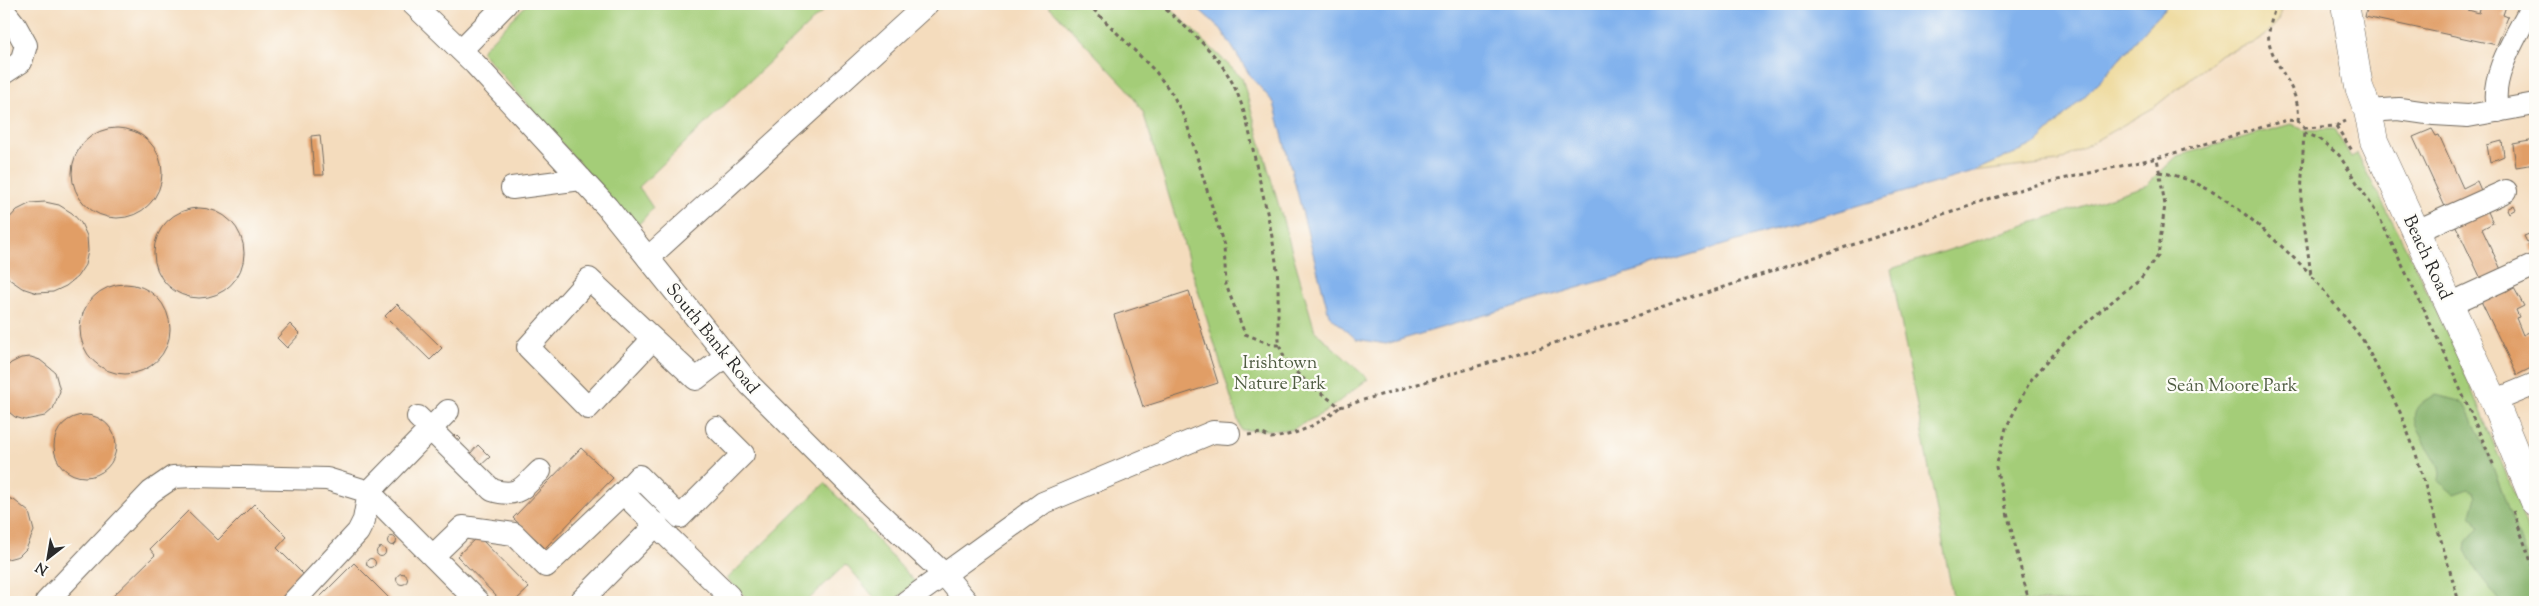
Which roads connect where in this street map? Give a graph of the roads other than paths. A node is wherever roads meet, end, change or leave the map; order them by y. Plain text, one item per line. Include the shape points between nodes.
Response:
1 (413, 4) edge
2 (506, 4) edge
3 (927, 4) edge
4 (2345, 4) edge
5 (2533, 4) edge
6 (4, 11) edge
7 (467, 55) junction
8 (4, 73) edge
9 (2535, 104) edge
10 (2498, 111) junction
11 (2357, 116) junction
12 (581, 179) junction
13 (512, 188) dead end
14 (2506, 191) dead end
15 (2417, 231) junction
16 (648, 258) junction
17 (2535, 265) edge
18 (2450, 304) junction
19 (653, 339) junction
20 (726, 356) junction
21 (2535, 384) edge
22 (2494, 401) junction
23 (448, 411) dead end
24 (424, 423) junction
25 (716, 428) dead end
26 (1229, 433) road end
27 (540, 471) dead end
28 (369, 492) junction
29 (623, 493) junction
30 (2524, 506) edge
31 (657, 524) junction
32 (433, 556) junction
33 (944, 574) junction
34 (46, 602) edge
35 (294, 602) edge
36 (478, 602) edge
37 (580, 602) edge
38 (732, 602) edge
39 (906, 602) edge
40 (967, 602) edge

1 - 7 street, South Bank Road
2 - 7 street
3 - 16 street
4 - 11 main road, Beach Road via 2360,87
5 - 10 street via 2506,56 2494,99
6 - 8 street via 26,45 21,62
7 - 12 street, South Bank Road
9 - 10 street
10 - 11 street via 2468,116 2399,109
11 - 15 main road, Beach Road via 2374,141
12 - 13 street
12 - 16 street, South Bank Road
14 - 15 street
15 - 18 main road, Beach Road
16 - 20 street, South Bank Road
17 - 18 street
18 - 22 main road, Beach Road
19 - 19 street via 589,279 528,347 588,408
19 - 20 street via 696,379
20 - 33 street, South Bank Road via 750,385 867,502
21 - 22 street
22 - 30 main road, Beach Road
23 - 24 street
24 - 27 street via 492,490 503,494 520,490
24 - 28 street
25 - 29 street via 743,454 680,517 639,476
26 - 33 street via 1213,432 1043,503
28 - 32 street
28 - 34 street via 326,478 173,478 151,492
28 - 35 street via 364,520 358,532
29 - 31 street
29 - 32 street via 546,566 514,534 462,527
31 - 37 street
31 - 38 street
32 - 36 street
33 - 39 street
33 - 40 street, South Bank Road

